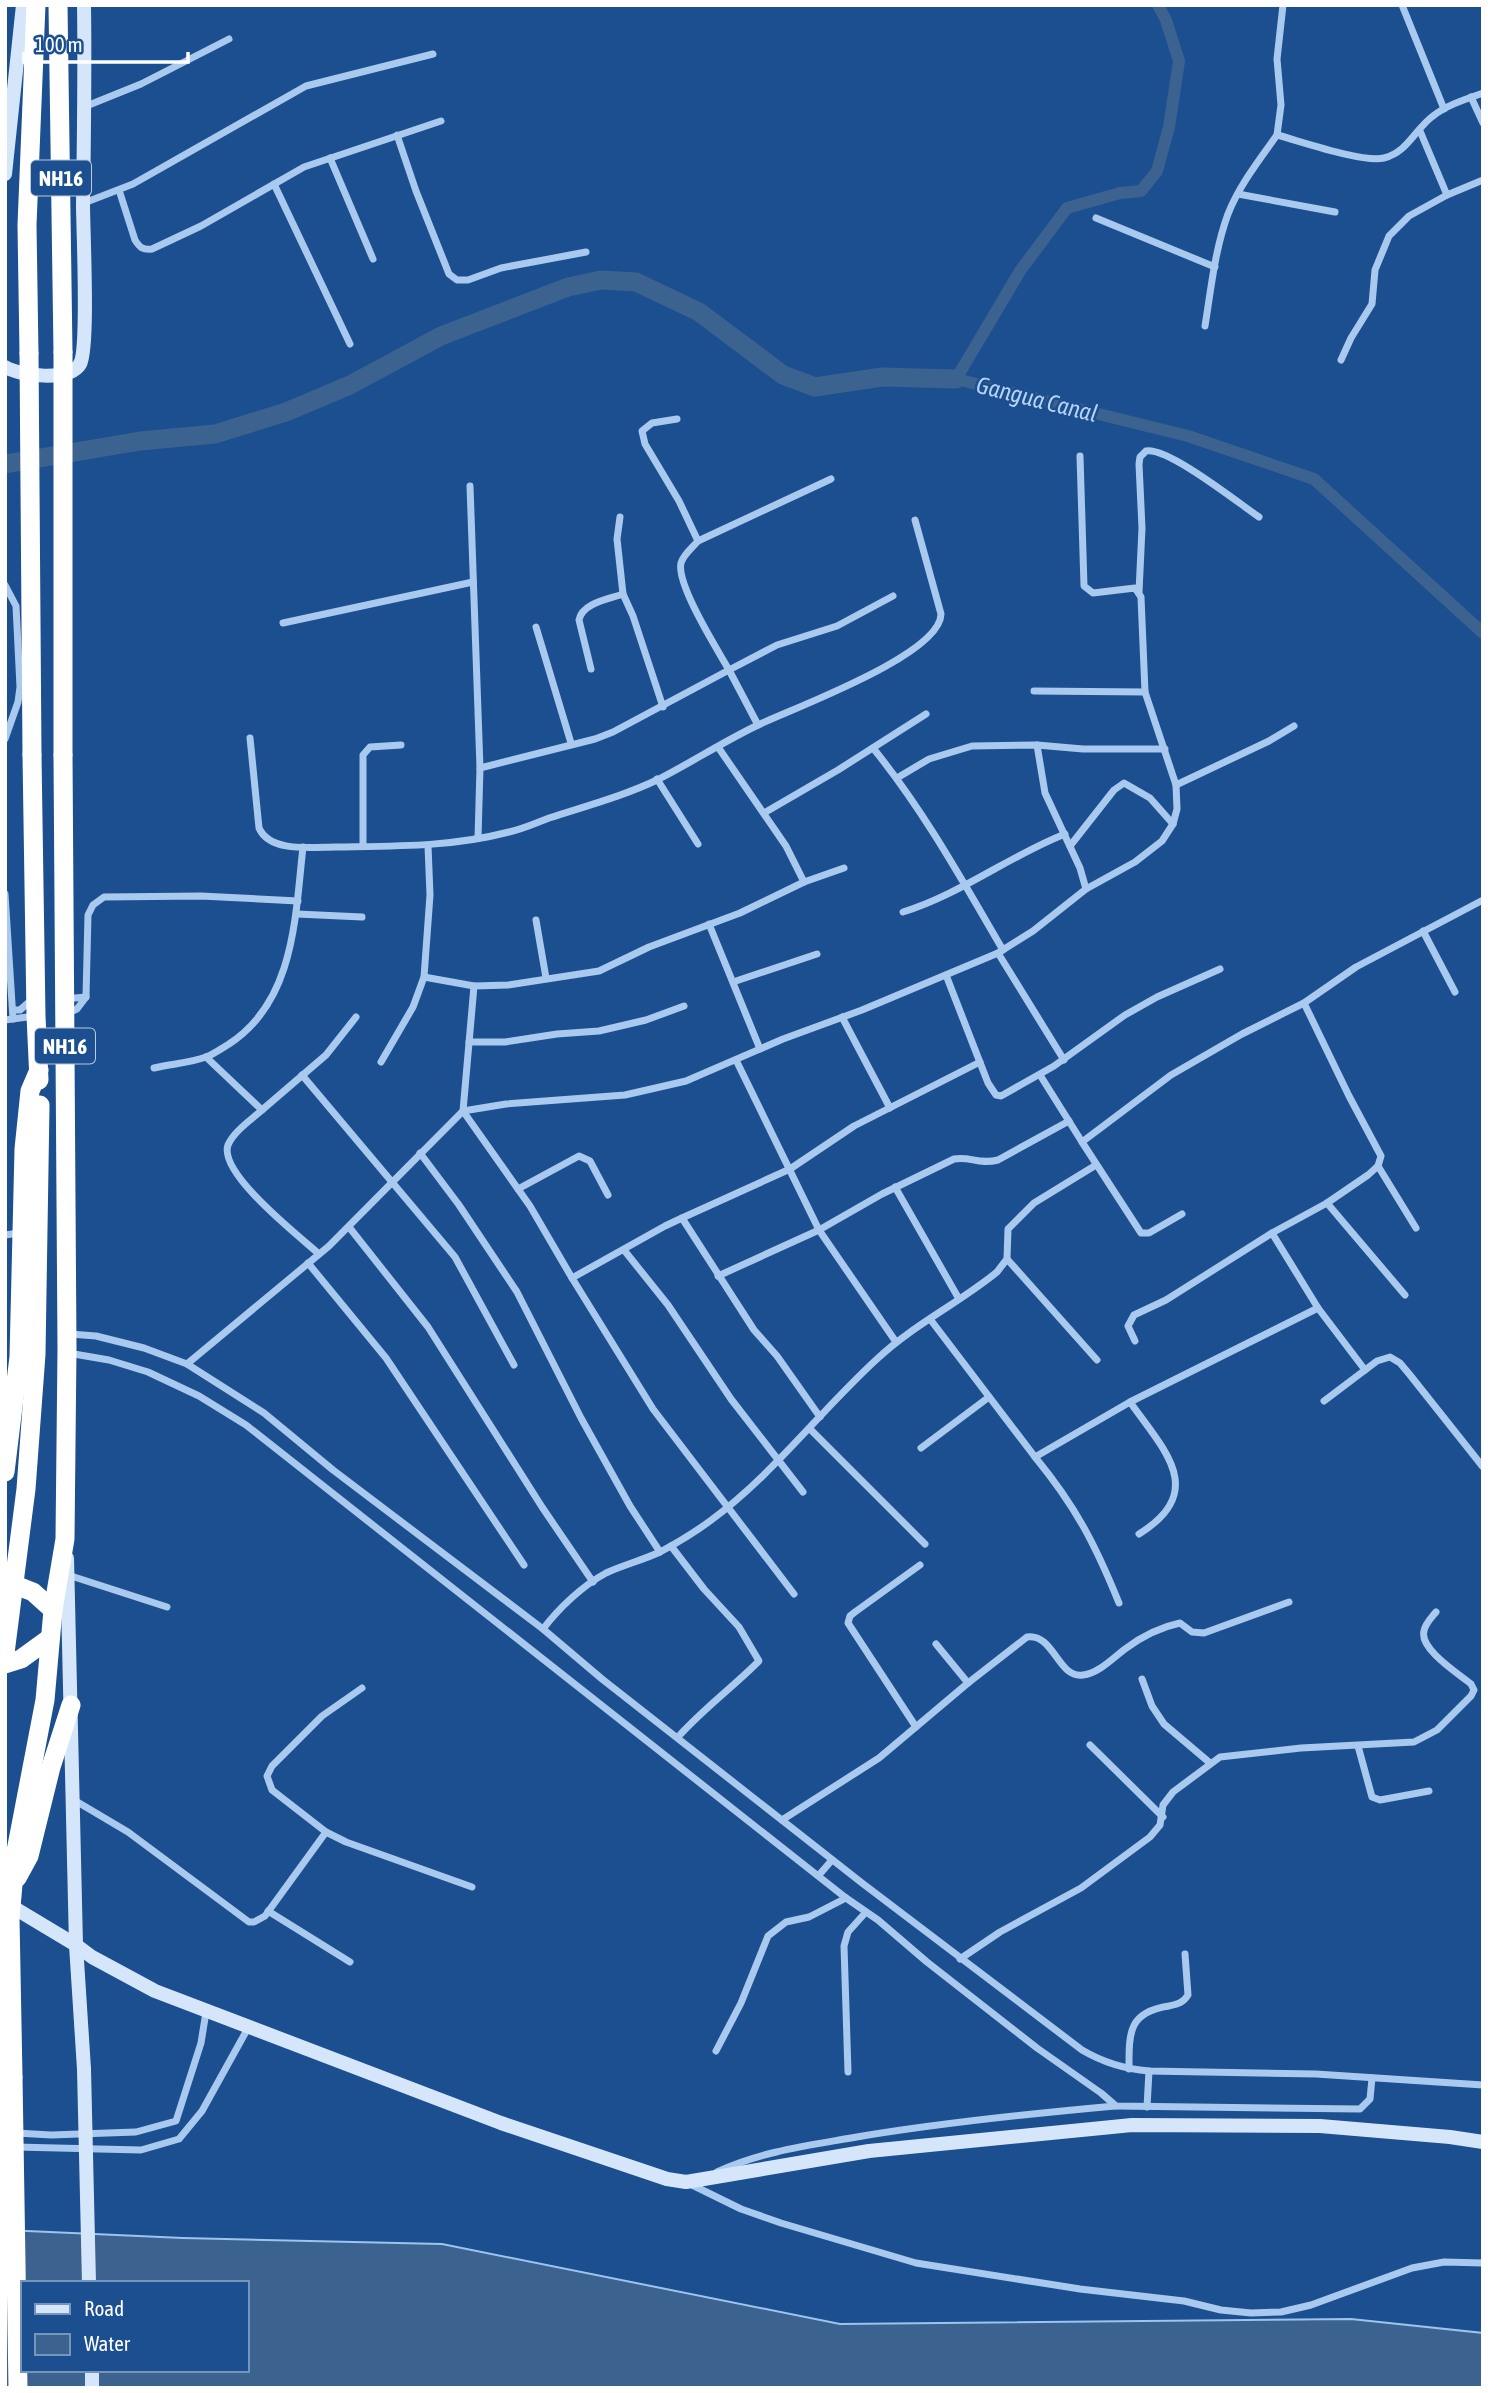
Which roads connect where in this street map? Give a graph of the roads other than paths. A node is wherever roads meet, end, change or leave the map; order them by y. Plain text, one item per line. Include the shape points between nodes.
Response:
1 (23, 5) edge
2 (36, 5) edge
3 (58, 5) edge
4 (84, 5) edge
5 (1283, 5) edge
6 (1402, 5) edge
7 (229, 39) dead end
8 (433, 54) dead end
9 (1483, 93) edge
10 (1471, 97) junction
11 (84, 107) junction
12 (1444, 109) junction
13 (441, 121) dead end
14 (1483, 123) edge
15 (1420, 131) junction
16 (397, 135) junction
17 (1276, 135) junction
18 (330, 158) junction
19 (5, 174) edge
20 (1483, 180) edge
21 (274, 184) junction
22 (119, 190) junction
23 (1238, 194) junction
24 (1447, 195) junction
25 (83, 203) junction
26 (1335, 212) dead end
27 (1096, 218) dead end
28 (586, 253) dead end
29 (373, 259) dead end
30 (1215, 267) junction
31 (1205, 326) dead end
32 (350, 344) dead end
33 (1340, 360) dead end
34 (5, 367) edge
35 (677, 419) dead end
36 (1080, 456) dead end
37 (831, 479) dead end
38 (470, 486) dead end
39 (620, 517) dead end
40 (1259, 517) dead end
41 (915, 520) dead end
42 (698, 541) junction
43 (473, 582) junction
44 (5, 585) edge
45 (1139, 592) junction
46 (623, 594) junction
47 (893, 596) dead end
48 (283, 623) dead end
49 (536, 628) dead end
50 (591, 669) dead end
51 (729, 670) junction
52 (1034, 691) dead end
53 (1145, 692) junction
54 (663, 707) junction
55 (926, 714) dead end
56 (758, 725) junction
57 (1294, 726) dead end
58 (250, 738) dead end
59 (5, 739) edge
60 (571, 743) junction
61 (401, 745) dead end
62 (1037, 745) junction
63 (718, 747) junction
64 (873, 748) junction
65 (1165, 749) junction
66 (480, 768) junction
67 (897, 778) junction
68 (657, 779) junction
69 (1175, 785) junction
70 (764, 813) junction
71 (1173, 824) junction
72 (1065, 834) junction
73 (478, 838) junction
74 (698, 844) dead end
75 (428, 845) junction
76 (363, 846) junction
77 (1070, 846) junction
78 (303, 847) junction
79 (844, 868) dead end
80 (804, 882) junction
81 (966, 886) junction
82 (1086, 888) junction
83 (5, 894) edge
84 (1483, 900) edge
85 (298, 901) junction
86 (903, 912) dead end
87 (297, 914) junction
88 (362, 917) dead end
89 (536, 919) dead end
90 (709, 924) junction
91 (1423, 931) junction
92 (1001, 951) junction
93 (817, 954) dead end
94 (1220, 969) dead end
95 (946, 975) junction
96 (424, 977) junction
97 (545, 978) junction
98 (733, 982) junction
99 (474, 986) junction
100 (1455, 992) dead end
101 (86, 997) junction
102 (1304, 1003) junction
103 (70, 1006) junction
104 (684, 1006) dead end
105 (13, 1010) junction
106 (32, 1010) junction
107 (356, 1017) dead end
108 (842, 1017) junction
109 (9, 1020) edge
110 (469, 1042) junction
111 (760, 1049) junction
112 (206, 1058) junction
113 (736, 1060) junction
114 (1064, 1060) junction
115 (381, 1062) dead end
116 (980, 1062) junction
117 (154, 1068) dead end
118 (38, 1069) junction
119 (302, 1075) junction
120 (1040, 1075) junction
121 (890, 1108) junction
122 (262, 1110) junction
123 (463, 1111) junction
124 (1069, 1121) junction
125 (1082, 1142) junction
126 (420, 1153) junction
127 (1096, 1165) junction
128 (1378, 1166) junction
129 (790, 1169) junction
130 (391, 1183) junction
131 (895, 1187) junction
132 (518, 1189) junction
133 (608, 1195) dead end
134 (1327, 1203) junction
135 (1182, 1213) dead end
136 (682, 1219) junction
137 (349, 1227) junction
138 (1416, 1228) dead end
139 (819, 1230) junction
140 (1272, 1233) junction
141 (14, 1234) edge
142 (624, 1250) junction
143 (319, 1254) junction
144 (1007, 1259) junction
145 (308, 1264) junction
146 (718, 1276) junction
147 (572, 1278) junction
148 (1405, 1295) dead end
149 (959, 1298) junction
150 (1318, 1308) junction
151 (930, 1319) junction
152 (1135, 1341) dead end
153 (896, 1342) junction
154 (67, 1343) junction
155 (1097, 1360) dead end
156 (187, 1364) junction
157 (514, 1365) dead end
158 (1365, 1370) junction
159 (989, 1397) junction
160 (1324, 1401) dead end
161 (1130, 1402) junction
162 (820, 1417) junction
163 (810, 1429) junction
164 (921, 1448) dead end
165 (1035, 1457) junction
166 (778, 1461) junction
167 (1483, 1467) edge
168 (5, 1472) edge
169 (803, 1492) dead end
170 (729, 1506) junction
171 (1139, 1534) dead end
172 (65, 1539) junction
173 (925, 1544) dead end
174 (671, 1546) junction
175 (660, 1552) junction
176 (524, 1564) dead end
177 (920, 1565) dead end
178 (68, 1575) junction
179 (5, 1581) edge
180 (593, 1582) junction
181 (794, 1594) dead end
182 (1289, 1602) dead end
183 (1119, 1603) dead end
184 (167, 1607) dead end
185 (53, 1610) junction
186 (1436, 1612) dead end
187 (543, 1629) junction
188 (50, 1638) junction
189 (936, 1644) dead end
190 (5, 1653) edge
191 (5, 1664) edge
192 (1142, 1679) dead end
193 (968, 1683) junction
194 (362, 1688) dead end
195 (71, 1705) junction
196 (916, 1727) junction
197 (678, 1737) junction
198 (1090, 1745) dead end
199 (1358, 1746) junction
200 (1210, 1763) junction
201 (1429, 1791) dead end
202 (74, 1800) junction
203 (1163, 1817) junction
204 (782, 1820) junction
205 (326, 1832) junction
206 (832, 1860) junction
207 (819, 1875) junction
208 (13, 1886) junction
209 (472, 1887) dead end
210 (846, 1898) junction
211 (11, 1906) junction
212 (268, 1911) junction
213 (866, 1912) junction
214 (76, 1945) junction
215 (1185, 1954) dead end
216 (960, 1959) junction
217 (350, 1962) dead end
218 (206, 2012) junction
219 (248, 2028) junction
220 (716, 2051) dead end
221 (1129, 2069) junction
222 (1149, 2071) junction
223 (848, 2072) dead end
224 (1372, 2081) junction
225 (1483, 2085) edge
226 (1116, 2106) junction
227 (1147, 2107) junction
228 (5, 2133) edge
229 (1483, 2142) edge
230 (5, 2147) edge
231 (692, 2181) junction
232 (1483, 2263) edge
233 (89, 2281) edge
234 (18, 2388) edge

1 - 19 street
2 - 106 highway, NH16, bridge via 27,225
3 - 103 highway, NH16, bridge via 63,755
4 - 11 street
5 - 17 street
6 - 12 street
7 - 11 street
8 - 22 street via 306,86
9 - 10 street
10 - 12 street
10 - 14 street
11 - 25 street
12 - 15 street
13 - 16 street
15 - 17 street via 1395,153 1375,159
15 - 24 street
16 - 18 street
16 - 28 street via 454,278 468,280 501,268
17 - 23 street
18 - 21 street
18 - 29 street
20 - 24 street
21 - 22 street via 152,249 139,247 135,240
21 - 32 street
22 - 25 street
23 - 26 street
23 - 30 street
24 - 33 street via 1402,220 1389,236 1375,270 1372,304
25 - 34 street via 82,362 74,371 51,376
27 - 30 street
30 - 31 street
35 - 42 street via 652,423 642,431
36 - 45 street via 1084,586 1093,593 1129,587
37 - 42 street
38 - 43 street
39 - 46 street via 617,539
40 - 45 street via 1184,465 1146,451 1139,464
41 - 56 street via 941,614 939,627 839,692
42 - 51 street via 682,558 681,576
43 - 48 street
43 - 66 street
44 - 59 street via 16,606 20,687
45 - 53 street
46 - 50 street via 580,614
46 - 54 street
47 - 51 street via 836,626 777,645
49 - 60 street
51 - 54 street
51 - 56 street
52 - 53 street
53 - 65 street
54 - 60 street via 613,732
55 - 64 street
56 - 63 street
57 - 69 street
58 - 78 street via 259,828 274,843
60 - 66 street
61 - 76 street via 370,747 363,755
62 - 65 street
62 - 67 street via 972,746 929,759
62 - 72 street via 1045,793
63 - 68 street
63 - 70 street
64 - 67 street
64 - 70 street
65 - 69 street
66 - 73 street
67 - 81 street
68 - 73 street via 615,798
68 - 74 street
69 - 71 street
70 - 80 street
71 - 77 street via 1150,798 1124,783
71 - 82 street via 1163,841 1135,862
72 - 77 street
72 - 81 street
73 - 75 street
75 - 76 street
75 - 96 street via 430,895
76 - 78 street
77 - 82 street
78 - 85 street
79 - 80 street
80 - 90 street
81 - 86 street
81 - 92 street
82 - 92 street
83 - 105 street
84 - 91 street
85 - 87 street
85 - 101 street via 104,898 88,915
87 - 88 street
87 - 112 street via 287,961 264,1014
89 - 97 street
90 - 97 street via 598,971
90 - 98 street
91 - 100 street
91 - 102 street via 1356,967
92 - 95 street
92 - 114 street
93 - 98 street
94 - 114 street via 1125,1015
95 - 108 street
95 - 116 street
96 - 99 street
96 - 115 street via 413,1007
97 - 99 street
98 - 111 street
99 - 110 street
101 - 103 street
101 - 103 street via 78,1009
102 - 125 street via 1171,1075
102 - 128 street via 1380,1150
103 - 154 highway, NH16
104 - 110 street via 599,1031
105 - 106 street
105 - 109 street
106 - 109 street
106 - 118 highway, NH16
107 - 119 street via 326,1055
108 - 111 street
108 - 121 street
110 - 123 street
111 - 113 street
112 - 117 street
112 - 122 street
113 - 123 street via 685,1081 625,1095
113 - 129 street
114 - 120 street
116 - 120 street via 996,1095 1008,1094
116 - 121 street
118 - 141 highway via 27,1111
118 - 190 highway, NH16, bridge via 36,1354 26,1489
119 - 122 street
119 - 130 street
120 - 124 street
121 - 129 street
122 - 143 street via 233,1137 227,1151 230,1164 247,1188
123 - 126 street
123 - 132 street
124 - 125 street
124 - 131 street via 998,1160 954,1159
125 - 127 street
126 - 130 street
126 - 175 street via 517,1292 581,1418
127 - 135 street via 1143,1234
127 - 144 street via 1034,1203 1014,1221 1008,1228
128 - 134 street
128 - 138 street
129 - 136 street
129 - 139 street
130 - 137 street
130 - 157 street via 464,1269
131 - 139 street
131 - 149 street
132 - 133 street via 583,1156
132 - 147 street
134 - 140 street
134 - 148 street
136 - 142 street
136 - 146 street
137 - 143 street
137 - 180 street via 428,1327
139 - 146 street
139 - 153 street
140 - 150 street
140 - 152 street via 1134,1315 1128,1326
141 - 168 highway via 19,1357
142 - 147 street
142 - 166 street
143 - 145 street
144 - 149 street via 997,1272
144 - 155 street
145 - 156 street
145 - 176 street via 386,1358
146 - 162 street
147 - 170 street via 653,1409
149 - 151 street
150 - 158 street
150 - 161 street
151 - 153 street
151 - 159 street
153 - 162 street
154 - 156 street via 96,1336
154 - 172 highway, NH16
154 - 207 street via 148,1372 246,1425
156 - 187 street via 264,1413
158 - 160 street
158 - 167 street via 1390,1357 1400,1363
159 - 164 street
159 - 165 street
161 - 165 street
161 - 171 street via 1177,1476 1166,1512
162 - 163 street
163 - 166 street
163 - 173 street
165 - 183 street via 1089,1533
166 - 169 street
166 - 170 street
170 - 174 street
170 - 181 street
172 - 178 street
172 - 185 highway, NH16
174 - 175 street
174 - 197 street via 739,1627 759,1661
175 - 180 street
177 - 196 street via 850,1616 848,1623
178 - 184 street
178 - 195 street
179 - 185 highway via 33,1592
180 - 187 street
182 - 193 street via 1204,1633 1195,1634 1180,1623 1173,1625 1135,1642 1084,1675 1068,1670 1041,1639 1027,1637
185 - 188 highway, NH16
186 - 199 street via 1424,1630 1424,1640 1471,1684 1474,1693 1421,1740
187 - 197 street
188 - 191 highway via 21,1660
188 - 208 highway, NH16 via 45,1700
189 - 193 street
192 - 200 street via 1164,1724
193 - 196 street
194 - 205 street via 322,1716 267,1776 272,1790
195 - 202 street
195 - 208 highway via 29,1856
196 - 204 street via 879,1758
197 - 204 street
198 - 203 street
199 - 200 street via 1230,1754
199 - 201 street via 1369,1793 1376,1800
200 - 203 street via 1173,1792 1163,1805
202 - 212 street via 128,1832 243,1919 254,1922
202 - 214 street
203 - 216 street via 1150,1837 1095,1878
204 - 206 street
205 - 209 street
205 - 212 street
206 - 207 street
206 - 216 street
207 - 210 street
208 - 211 highway, NH16
210 - 213 street
210 - 220 street via 809,1917 786,1922 768,1936
211 - 214 street
211 - 234 highway, NH16, bridge
212 - 217 street
213 - 223 street via 848,1932 844,1946
213 - 226 street
214 - 218 street via 155,1991
214 - 233 street, bridge
215 - 221 street via 1188,1995 1180,2004 1138,2017 1131,2034
216 - 221 street via 1082,2050
218 - 219 street
218 - 228 street via 176,2121 136,2132
219 - 230 street via 202,2111 179,2139 141,2150
219 - 231 street via 501,2123 667,2179
221 - 222 street
222 - 224 street via 1266,2072
222 - 227 street
224 - 225 street
224 - 227 street via 1370,2099 1352,2109
226 - 227 street
226 - 231 street via 814,2144 751,2157
229 - 231 street via 1320,2126 1132,2125 869,2151
231 - 232 street via 741,2209 916,2263 1221,2310 1281,2312 1412,2268 1444,2262

